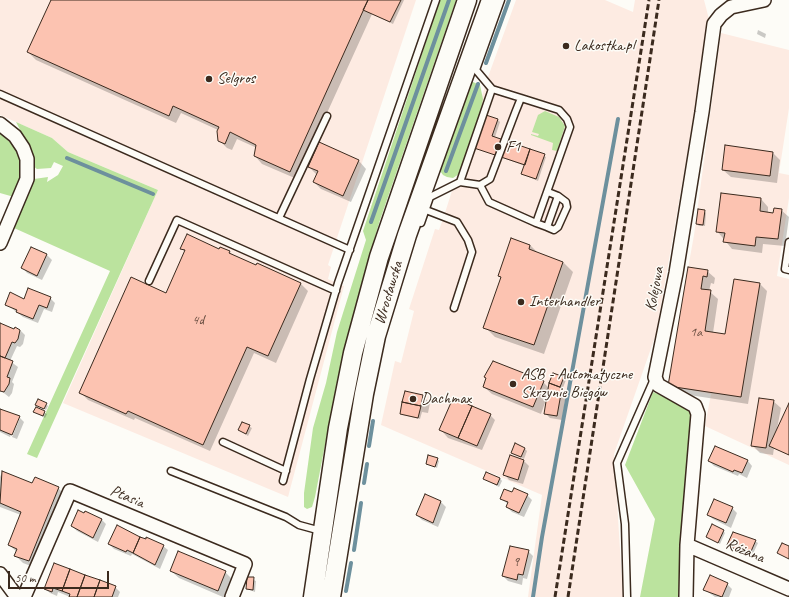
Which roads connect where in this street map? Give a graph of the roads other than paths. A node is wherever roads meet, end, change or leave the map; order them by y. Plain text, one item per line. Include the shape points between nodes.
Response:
1 (436, 0) edge
2 (467, 0) edge
3 (491, 0) edge
4 (501, 0) edge
5 (764, 0) edge
6 (492, 89) junction
7 (0, 94) edge
8 (521, 98) junction
9 (327, 116) dead end
10 (0, 124) edge
11 (460, 182) junction
12 (480, 185) junction
13 (548, 192) junction
14 (558, 196) junction
15 (426, 210) junction
16 (279, 218) junction
17 (536, 223) junction
18 (546, 227) junction
19 (405, 241) junction
20 (789, 242) edge
21 (0, 244) edge
22 (350, 250) junction
23 (789, 270) edge
24 (149, 281) dead end
25 (336, 291) junction
26 (454, 308) dead end
27 (654, 377) junction
28 (223, 442) dead end
29 (171, 471) dead end
30 (286, 471) junction
31 (283, 481) dead end
32 (322, 531) junction
33 (686, 545) junction
34 (0, 574) edge
35 (789, 589) edge
36 (17, 597) edge
37 (24, 597) edge
38 (232, 597) edge
39 (312, 597) edge
40 (330, 597) edge
41 (627, 597) edge
42 (686, 597) edge

1 - 22 lane
2 - 32 main road, Wrocławska via 382,249 363,316 338,428
3 - 19 main road, Wrocławska
4 - 6 lane via 476,70
5 - 27 street, Kolejowa via 731,7 714,24 676,273
6 - 8 lane
6 - 11 lane
7 - 16 lane
8 - 12 lane via 490,179
8 - 13 lane via 559,110 567,119 570,128
9 - 16 lane
10 - 21 street via 16,136 27,159 27,179
11 - 12 lane
11 - 15 lane via 430,197
12 - 17 lane via 489,202
13 - 14 lane
13 - 17 lane
14 - 18 lane
14 - 18 lane via 566,202 567,207 558,227 554,230
15 - 19 lane via 417,232
15 - 26 lane via 457,222 472,252
16 - 22 lane
17 - 18 lane
19 - 40 main road, Wrocławska via 376,336
20 - 23 lane via 785,269
22 - 25 lane
24 - 25 lane via 177,220
25 - 30 lane
27 - 33 street via 658,385 695,406 698,414
27 - 41 lane via 617,463 625,524
28 - 30 lane
29 - 32 lane via 286,517 299,525
30 - 31 lane
32 - 39 main road, Wrocławska
33 - 35 street, Różana
33 - 42 street
34 - 36 street
37 - 38 street, Ptasia via 70,491 245,564

